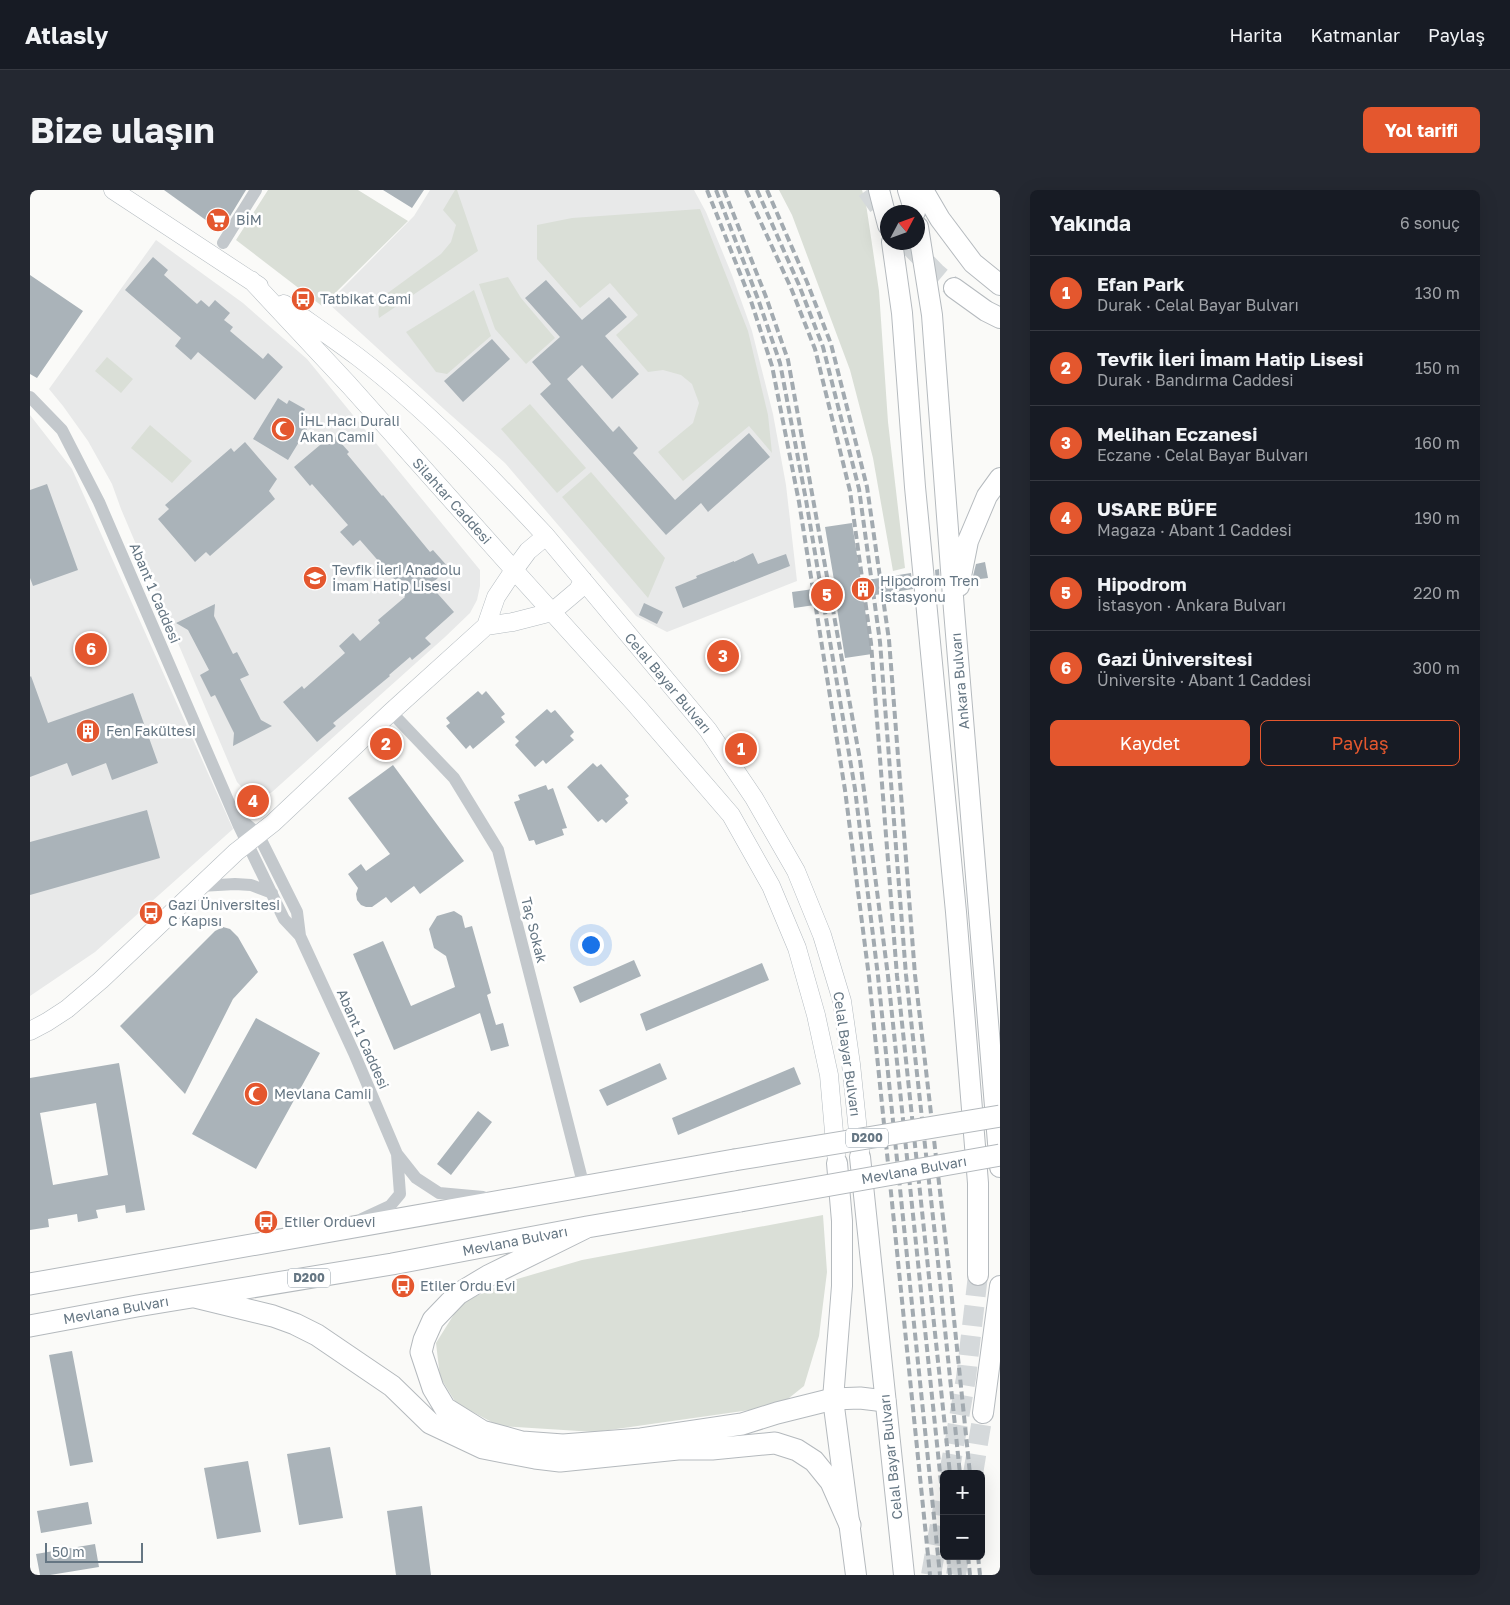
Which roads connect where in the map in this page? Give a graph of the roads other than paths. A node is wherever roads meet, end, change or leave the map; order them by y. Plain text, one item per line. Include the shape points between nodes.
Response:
1 (113, 190) edge
2 (256, 190) edge
3 (879, 190) edge
4 (908, 190) edge
5 (923, 190) edge
6 (883, 205) edge
7 (913, 205) edge
8 (223, 243) dead end
9 (893, 250) edge
10 (922, 250) edge
11 (250, 280) junction
12 (1000, 285) edge
13 (954, 288) tunnel mouth
14 (1000, 318) edge
15 (30, 396) edge
16 (1000, 478) edge
17 (546, 536) junction
18 (514, 570) junction
19 (583, 580) junction
20 (954, 610) junction
21 (552, 612) junction
22 (486, 626) junction
23 (391, 712) junction
24 (253, 839) junction
25 (200, 886) junction
26 (272, 894) junction
27 (300, 936) junction
28 (30, 1031) edge
29 (999, 1136) edge
30 (397, 1154) junction
31 (860, 1158) joint
32 (837, 1163) joint
33 (1000, 1167) edge
34 (584, 1187) junction
35 (513, 1200) junction
36 (587, 1227) junction
37 (337, 1230) junction
38 (978, 1275) tunnel mouth
39 (30, 1284) edge
40 (1000, 1286) edge
41 (195, 1297) junction
42 (30, 1326) edge
43 (833, 1400) junction
44 (885, 1401) junction
45 (983, 1413) tunnel mouth
46 (850, 1525) junction
47 (856, 1575) edge
48 (904, 1575) edge

1 - 11 main road, Silahtar Caddesi
2 - 8 street
3 - 6 main road
4 - 7 main road
5 - 12 main road via 973,263
9 - 38 main road, Ankara Bulvarı via 902,313 975,1139
10 - 20 main road, Ankara Bulvarı via 932,315
11 - 17 main road, Silahtar Caddesi via 359,358 400,393 478,464
11 - 18 main road, Silahtar Caddesi via 350,385
13 - 14 main road
15 - 24 street, Abant 1 Caddesi via 62,430 99,502 233,812
16 - 20 main road via 987,496 968,541
17 - 18 main road via 528,551
17 - 19 main road, Celal Bayar Bulvarı
18 - 21 main road, Silahtar Caddesi
18 - 22 main road via 496,597
19 - 21 main road via 578,590
19 - 31 main road, Celal Bayar Bulvarı via 708,730 754,798 796,871 822,935 842,1001
20 - 29 main road, Ankara Bulvarı
21 - 22 main road
21 - 32 main road, Celal Bayar Bulvarı via 731,815 772,886 797,948 816,1015 829,1076
22 - 23 main road
23 - 24 main road
23 - 34 street, Taç Sokak via 454,778 498,850
24 - 25 main road
24 - 26 street, Abant 1 Caddesi
24 - 27 street, Abant 1 Caddesi via 297,912
25 - 26 street via 251,885
25 - 28 main road via 67,1009
26 - 27 street, Abant 1 Caddesi via 284,919
27 - 30 street, Abant 1 Caddesi
29 - 33 main road, Ankara Bulvarı
29 - 34 highway, D200, bridge via 734,1160
29 - 36 highway, Mevlana Bulvarı / D200, bridge via 740,1201
30 - 35 street, Abant 1 Caddesi via 416,1178 440,1193
30 - 37 street, Abant 1 Caddesi via 400,1194 390,1206
31 - 44 main road, Celal Bayar Bulvarı
32 - 43 main road, Celal Bayar Bulvarı via 842,1222 842,1286
34 - 35 highway, D200
35 - 37 highway, D200
36 - 41 highway, Mevlana Bulvarı / D200
36 - 43 highway via 458,1294 433,1320 421,1352 433,1388 445,1408 482,1431 522,1442 563,1445 641,1439 742,1424
37 - 39 highway, D200
40 - 45 main road
41 - 42 highway, Mevlana Bulvarı / D200
41 - 46 highway via 273,1316 317,1335 392,1386 430,1423 483,1448 560,1460 775,1443 797,1450 814,1460 831,1482
43 - 44 highway via 860,1398
43 - 46 main road, Celal Bayar Bulvarı
44 - 48 main road, Celal Bayar Bulvarı
46 - 47 main road, Celal Bayar Bulvarı

